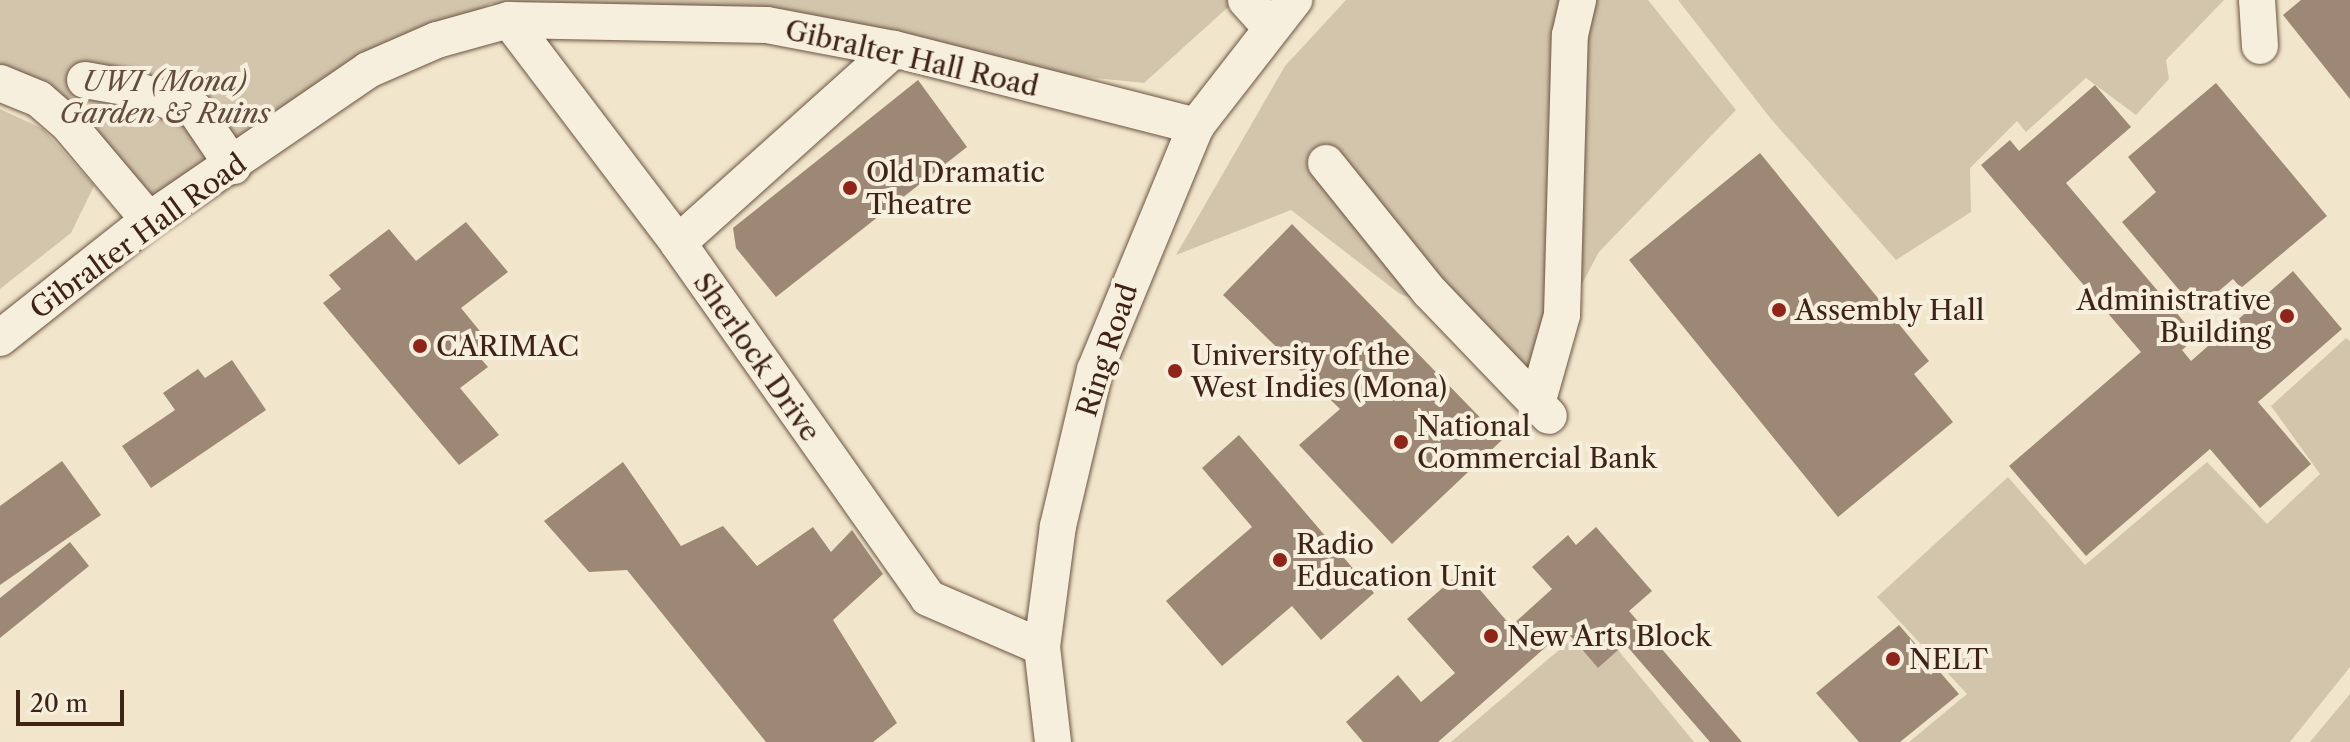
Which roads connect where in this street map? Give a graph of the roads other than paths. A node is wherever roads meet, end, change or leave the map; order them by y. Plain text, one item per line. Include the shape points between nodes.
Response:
1 (1246, 0) edge
2 (1294, 0) edge
3 (1578, 0) edge
4 (2257, 0) edge
5 (760, 13) edge
6 (509, 20) junction
7 (1270, 27) junction
8 (2260, 46) dead end
9 (894, 49) junction
10 (85, 80) dead end
11 (0, 83) edge
12 (1196, 126) junction
13 (1326, 163) dead end
14 (233, 166) junction
15 (149, 220) junction
16 (678, 243) junction
17 (0, 338) edge
18 (1042, 647) junction
19 (1053, 742) edge

1 - 7 street
2 - 7 street, Ring Road
3 - 13 street via 1570,35 1562,315 1544,408 1429,291
4 - 8 street
5 - 6 street, Gibralter Hall Road
5 - 9 street, Gibralter Hall Road
6 - 14 street, Gibralter Hall Road via 437,40 368,70
6 - 16 street, Sherlock Drive
7 - 12 street, Ring Road
9 - 12 street, Gibralter Hall Road
9 - 16 street
10 - 14 street via 130,88 195,110
11 - 15 street via 39,99 67,123
12 - 18 street, Ring Road via 1095,370 1058,526
14 - 15 street, Gibralter Hall Road
15 - 17 street, Gibralter Hall Road
16 - 18 street, Sherlock Drive via 928,598
18 - 19 street, Ring Road

